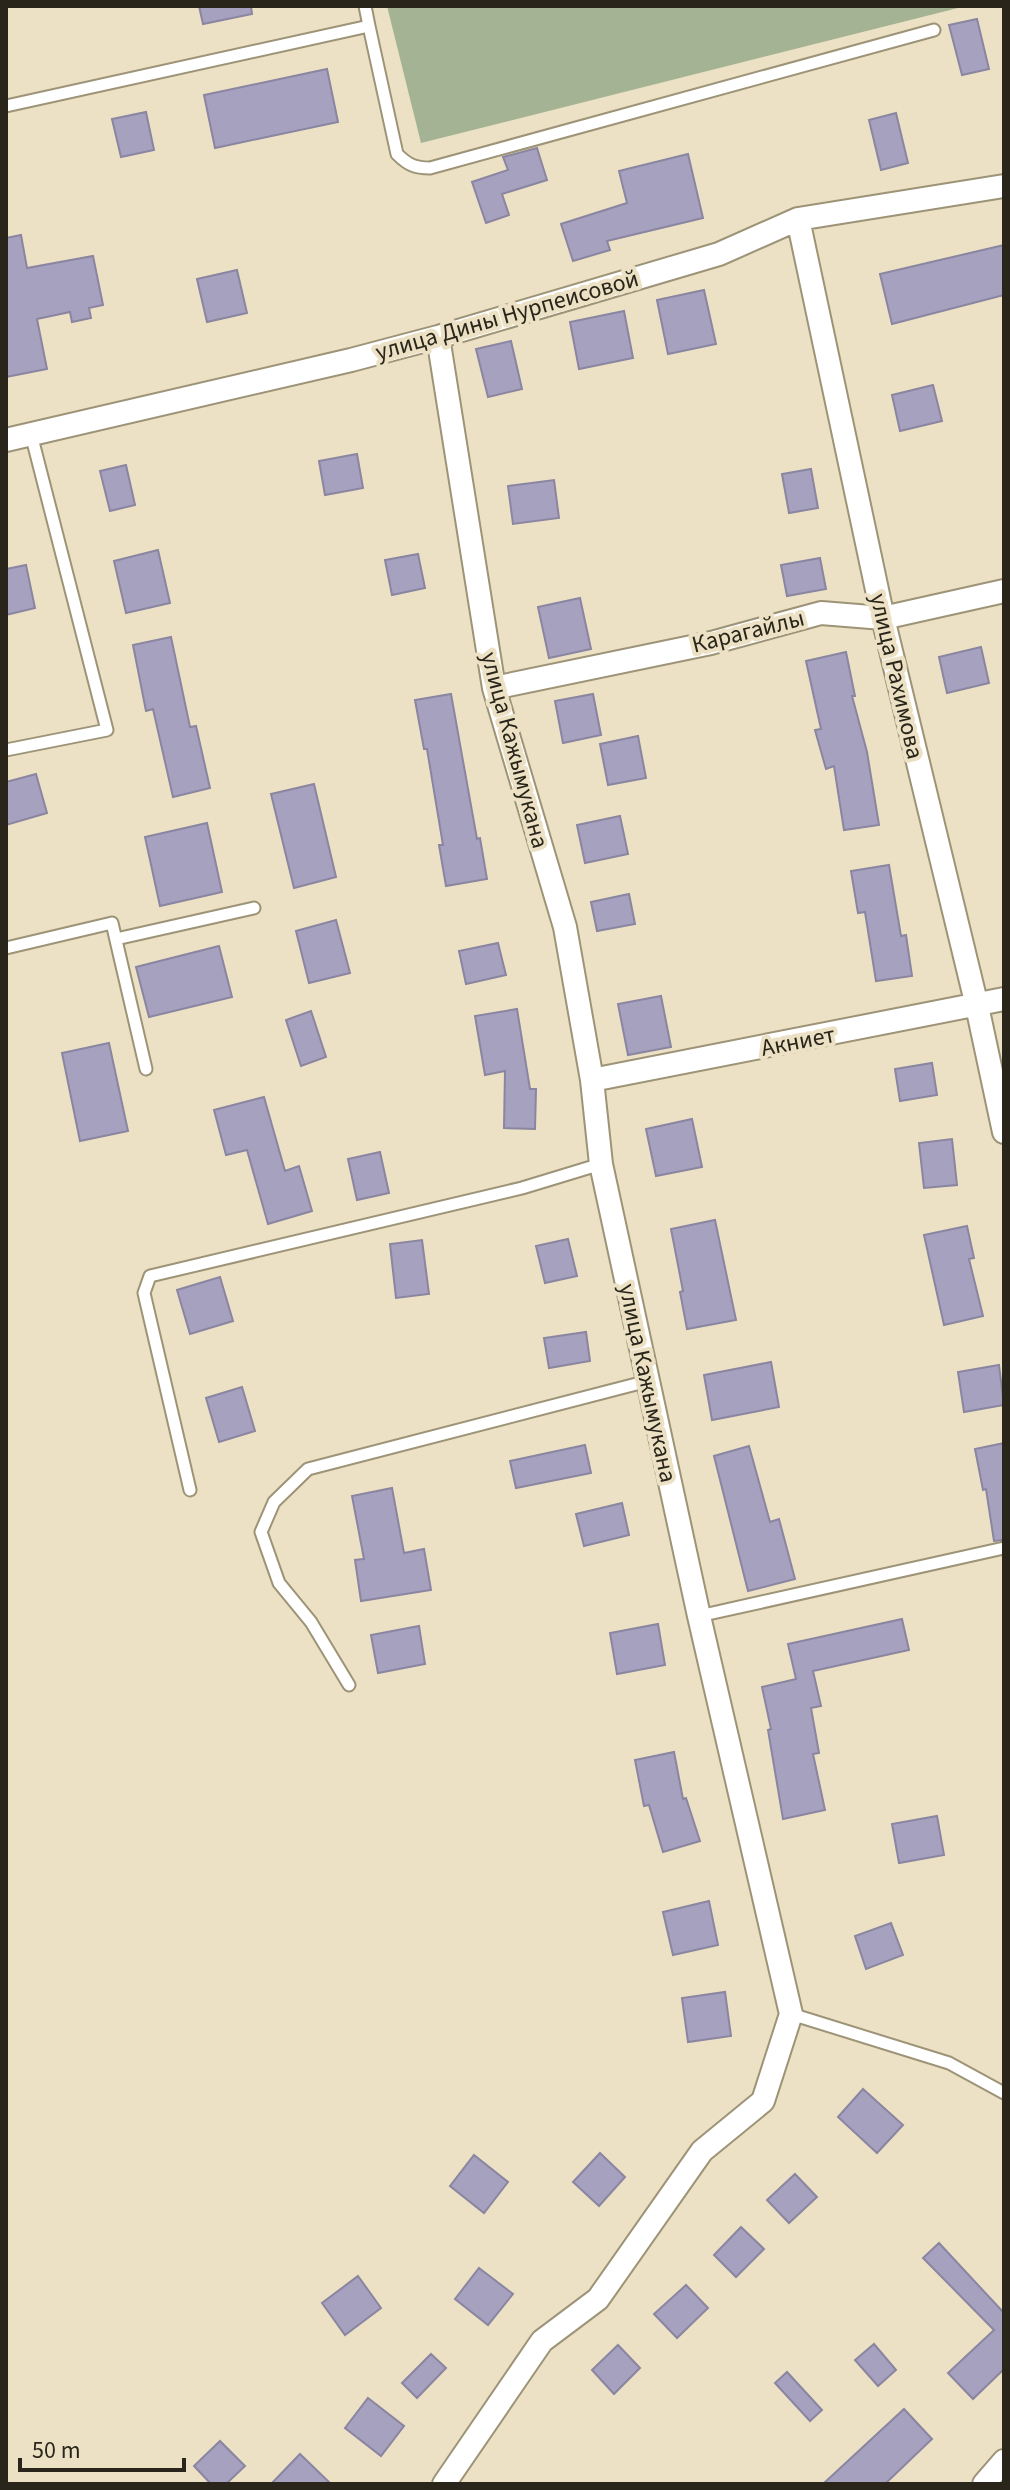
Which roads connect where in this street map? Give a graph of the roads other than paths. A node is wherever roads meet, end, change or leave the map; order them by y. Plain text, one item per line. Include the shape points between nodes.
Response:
1 (365, 6) edge
2 (369, 26) junction
3 (934, 30) dead end
4 (6, 106) edge
5 (1004, 186) edge
6 (798, 219) junction
7 (438, 337) junction
8 (31, 434) junction
9 (6, 440) edge
10 (1004, 591) edge
11 (883, 618) junction
12 (494, 688) junction
13 (6, 750) edge
14 (254, 908) dead end
15 (116, 939) junction
16 (6, 948) edge
17 (1004, 999) edge
18 (977, 1006) junction
19 (146, 1069) dead end
20 (592, 1080) junction
21 (1004, 1132) edge
22 (601, 1164) junction
23 (648, 1381) junction
24 (190, 1490) dead end
25 (1004, 1548) edge
26 (699, 1616) junction
27 (349, 1685) dead end
28 (791, 2014) junction
29 (1004, 2093) edge
30 (1004, 2461) edge
31 (444, 2484) edge
32 (984, 2484) edge

1 - 2 lane
2 - 3 lane via 397,154 417,168
2 - 4 lane
5 - 6 street, улица Дины Нурпеисовой
6 - 7 street, улица Дины Нурпеисовой via 719,254
6 - 11 street, улица Рахимова
7 - 8 street, улица Дины Нурпеисовой
7 - 12 street, улица Кажымукана
8 - 9 street, улица Дины Нурпеисовой
8 - 13 lane via 107,730
10 - 11 street, Карагайлы
11 - 12 street, Карагайлы via 821,613 711,643
11 - 18 street, улица Рахимова
12 - 20 street, улица Кажымукана via 565,927
14 - 15 lane
15 - 16 lane via 112,923
15 - 19 lane
17 - 18 street, Акниет
18 - 20 street, Акниет
18 - 21 street, улица Рахимова
20 - 22 street, улица Кажымукана
22 - 23 street, улица Кажымукана
22 - 24 lane via 522,1188 150,1276 144,1293
23 - 26 street, улица Кажымукана
23 - 27 lane via 308,1469 274,1502 261,1532 279,1583 311,1622
25 - 26 lane
26 - 28 street, улица Кажымукана
28 - 29 lane via 949,2063
28 - 31 street via 763,2101 702,2151 598,2299 542,2341
30 - 32 street

